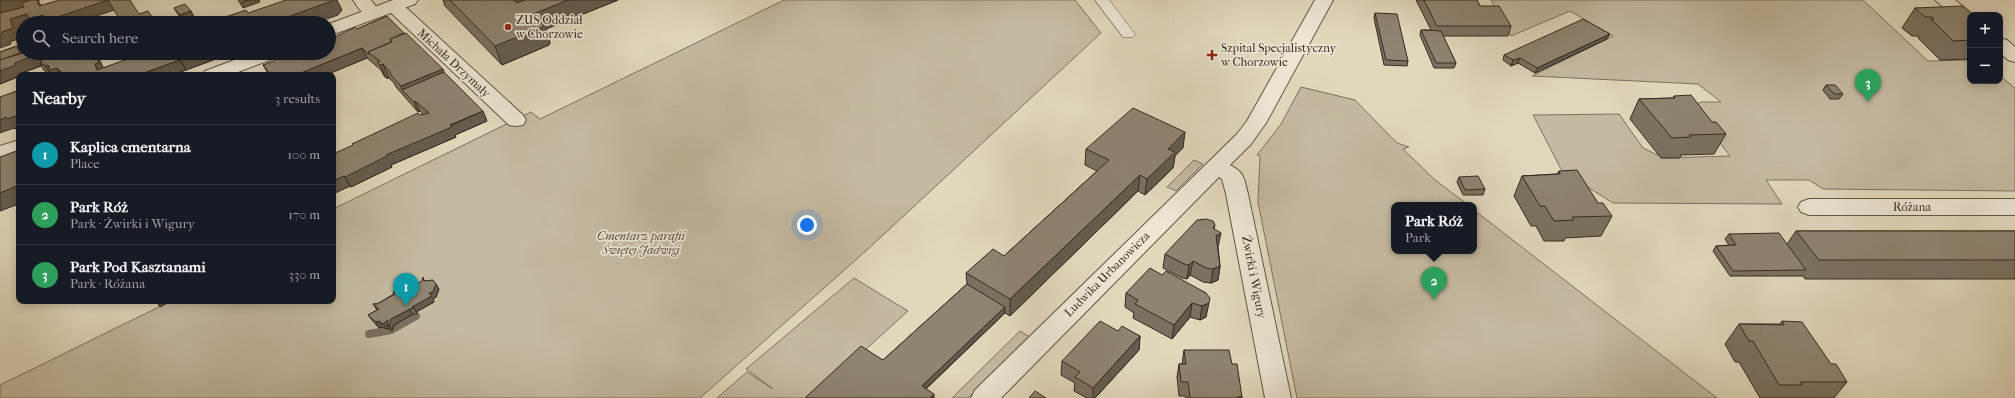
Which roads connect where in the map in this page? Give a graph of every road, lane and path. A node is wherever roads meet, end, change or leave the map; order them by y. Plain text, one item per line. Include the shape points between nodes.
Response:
1 (1102, 0) edge
2 (1324, 0) edge
3 (1944, 0) edge
4 (401, 3) edge
5 (367, 7) edge
6 (1967, 18) edge
7 (336, 26) edge
8 (1128, 34) dead end
9 (2003, 46) edge
10 (2015, 56) edge
11 (252, 60) edge
12 (220, 72) edge
13 (516, 120) dead end
14 (16, 148) edge
15 (0, 154) edge
16 (1223, 159) junction
17 (1809, 207) dead end
18 (2015, 207) edge
19 (984, 398) edge
20 (1278, 398) edge

1 - 8 street
2 - 16 street, Ludwika Urbanowicza via 1256,123
3 - 6 street
4 - 5 street
4 - 13 street, Michała Drzymały
5 - 7 street
9 - 10 street
11 - 12 street
14 - 15 street
16 - 19 street, Ludwika Urbanowicza
16 - 20 street, Żwirki i Wigury via 1232,175 1237,194
17 - 18 street, Różana

